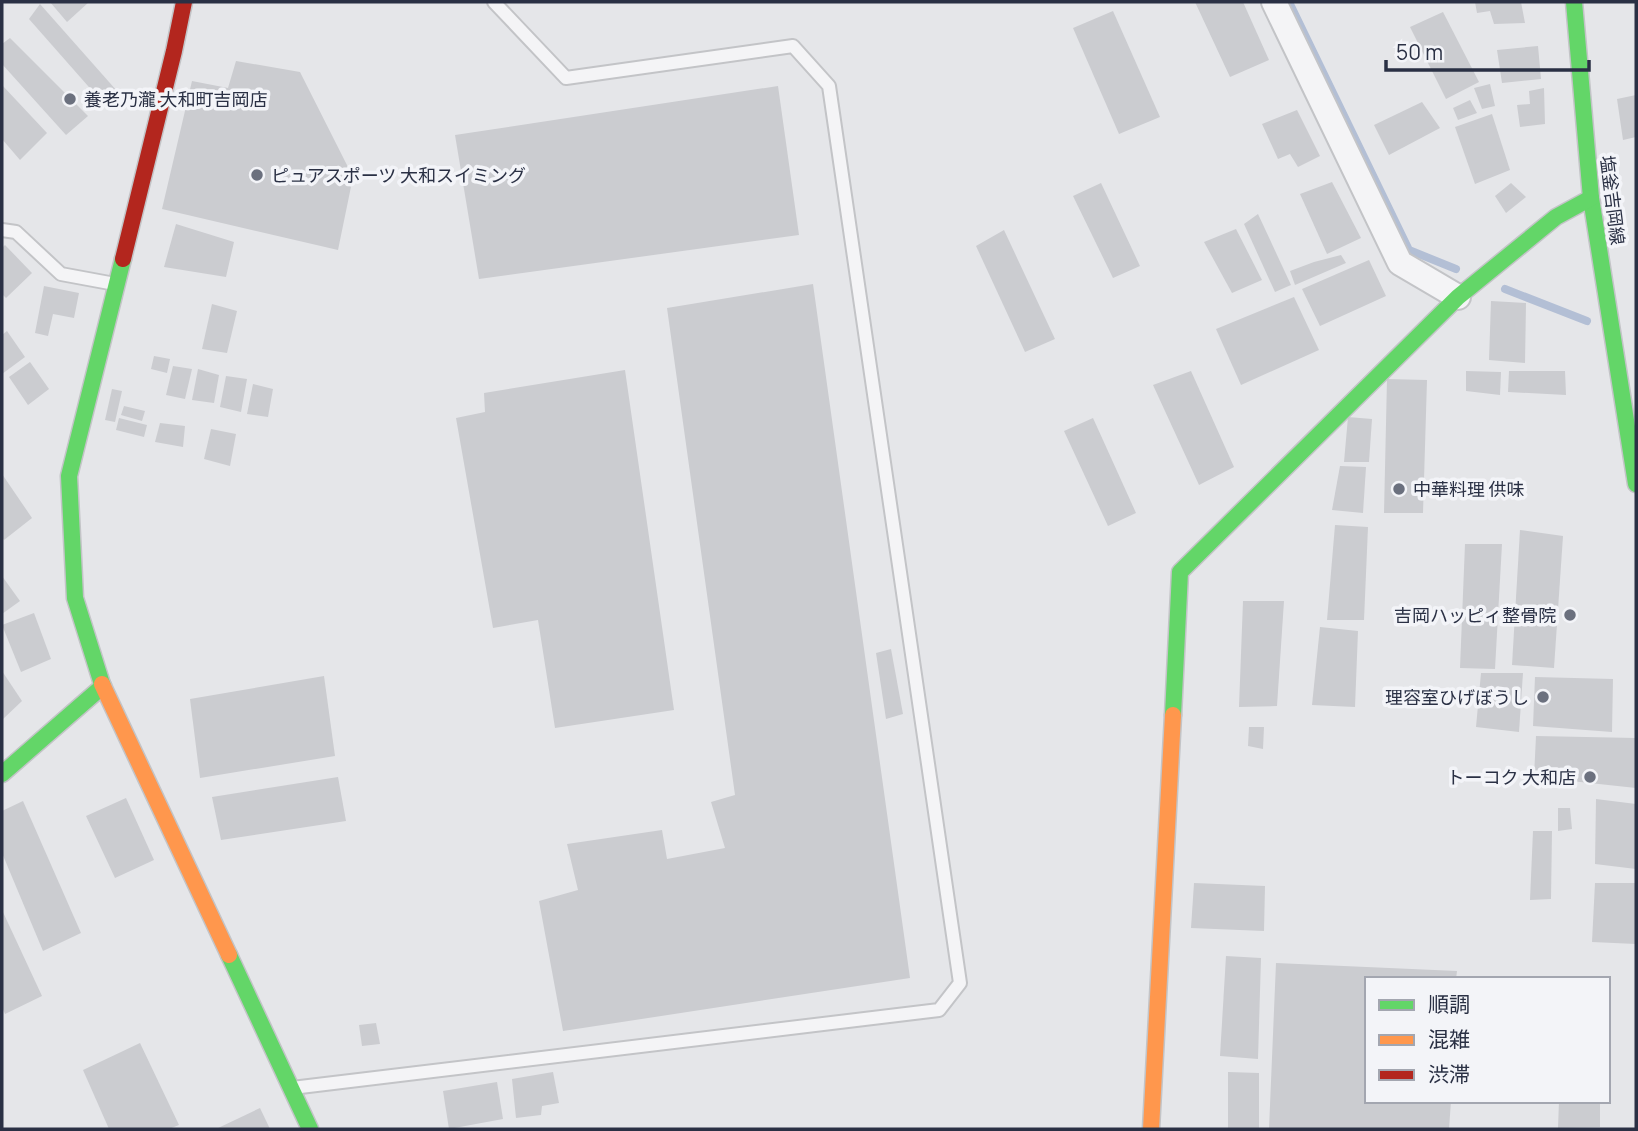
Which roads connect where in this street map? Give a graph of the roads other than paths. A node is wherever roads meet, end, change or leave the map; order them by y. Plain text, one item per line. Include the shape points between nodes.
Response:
1 (184, 2) edge
2 (494, 2) edge
3 (1274, 2) edge
4 (1574, 2) edge
5 (1591, 198) junction
6 (2, 230) edge
7 (115, 284) junction
8 (1458, 297) junction
9 (1636, 484) edge
10 (103, 686) junction
11 (2, 774) edge
12 (291, 1088) junction
13 (310, 1129) edge
14 (1151, 1129) edge

1 - 7 street
2 - 12 lane via 566,78 793,46 829,86 960,982 939,1010
3 - 8 street via 1400,263
4 - 5 street, 塩釜吉岡線
5 - 8 street via 1556,217
5 - 9 street, 塩釜吉岡線
6 - 7 lane via 16,232 61,274
7 - 10 street via 69,476 75,598
8 - 14 street via 1180,572
10 - 11 street
10 - 12 street
12 - 13 street

